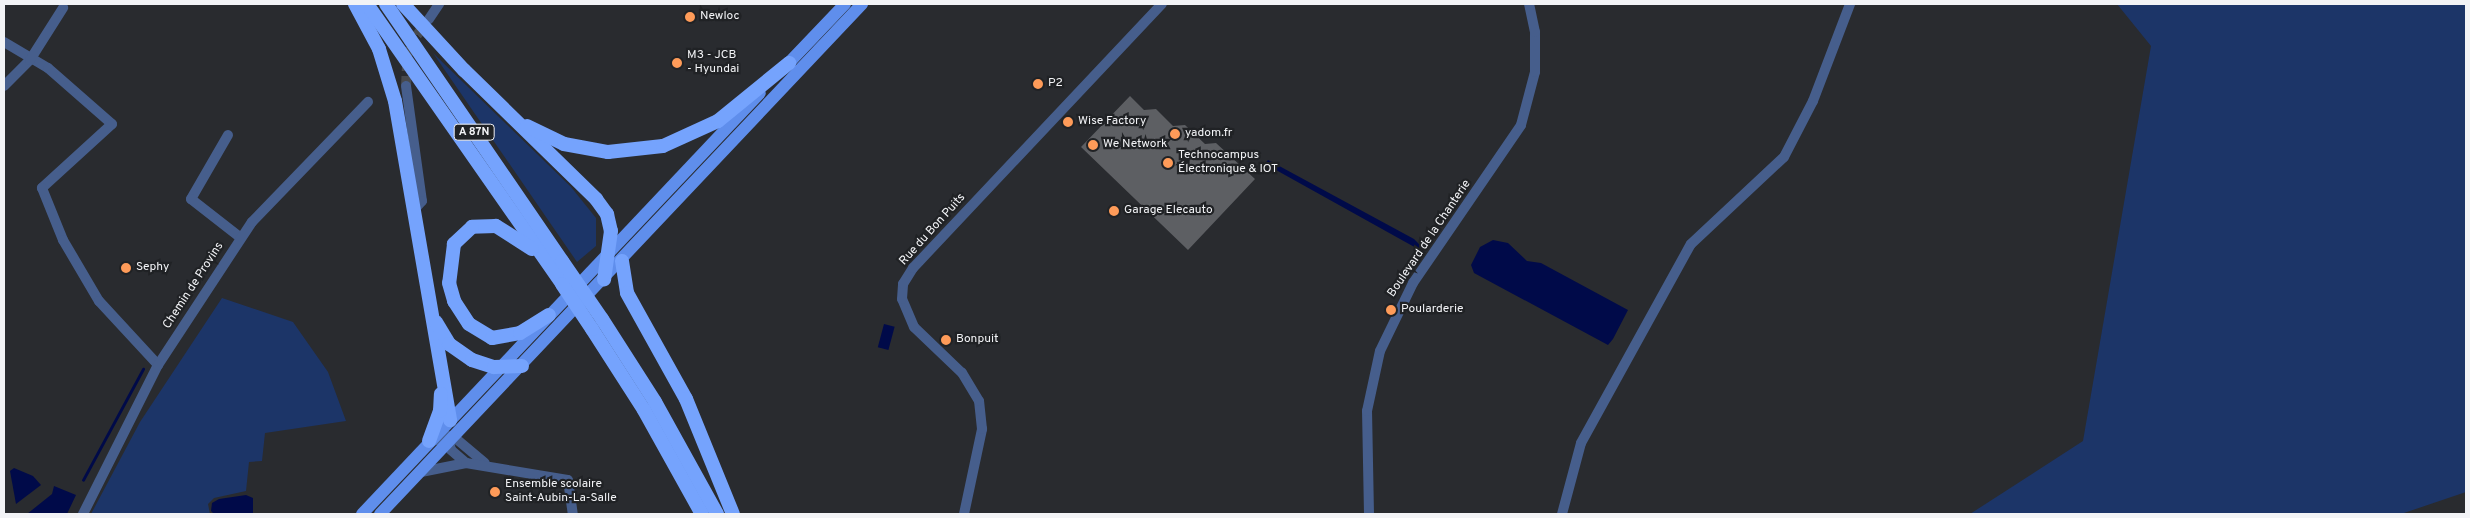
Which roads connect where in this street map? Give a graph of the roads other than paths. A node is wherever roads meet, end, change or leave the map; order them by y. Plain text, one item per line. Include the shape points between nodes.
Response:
1 (355, 4) edge
2 (367, 4) edge
3 (386, 4) edge
4 (403, 4) edge
5 (412, 4) edge
6 (438, 4) edge
7 (845, 4) edge
8 (862, 4) edge
9 (1162, 4) edge
10 (1529, 4) edge
11 (1850, 4) edge
12 (63, 8) dead end
13 (423, 19) junction
14 (4, 42) edge
15 (30, 60) junction
16 (789, 63) junction
17 (4, 86) edge
18 (406, 86) tunnel mouth
19 (368, 102) dead end
20 (513, 118) junction
21 (228, 135) dead end
22 (414, 210) junction
23 (241, 238) junction
24 (611, 250) junction
25 (544, 258) junction
26 (622, 261) junction
27 (558, 266) junction
28 (604, 280) junction
29 (431, 312) junction
30 (549, 315) junction
31 (597, 324) junction
32 (158, 365) junction
33 (440, 366) junction
34 (522, 366) junction
35 (500, 367) junction
36 (450, 420) junction
37 (450, 439) junction
38 (429, 441) junction
39 (466, 462) junction
40 (488, 464) junction
41 (421, 472) junction
42 (1366, 496) junction
43 (83, 514) edge
44 (362, 514) edge
45 (380, 514) edge
46 (573, 514) edge
47 (702, 514) edge
48 (717, 514) edge
49 (733, 514) edge
50 (964, 514) edge
51 (1364, 514) edge
52 (1369, 514) edge
53 (1562, 514) edge

1 - 22 highway via 368,24 389,80
2 - 25 highway, A 87N
3 - 27 highway, A 87N
4 - 13 highway
5 - 13 street
6 - 13 street
7 - 16 main road
8 - 26 main road
9 - 50 street, Rue du Bon Puits via 912,268 902,284 902,299 914,327 962,373 979,401 982,429
10 - 42 street, Boulevard de la Chanterie via 1535,32 1536,72 1521,125 1413,283 1380,351 1367,411
11 - 53 street via 1813,101 1784,157 1691,244 1580,443
12 - 15 street
13 - 20 highway
14 - 15 street
15 - 17 street
15 - 32 street via 48,68 112,124 42,188 63,240 99,301
16 - 20 highway via 702,131 646,150 608,152 579,147
16 - 24 main road
18 - 22 street via 422,201
19 - 23 street, Chemin de Provins via 264,205
20 - 24 highway via 596,199 607,214
21 - 23 street via 191,199
22 - 29 highway
23 - 32 street, Chemin de Provins
24 - 28 highway
24 - 30 main road
25 - 27 highway, A 87N
25 - 30 highway via 506,230 484,224 472,227 454,244 449,282 454,301 469,324 492,338 520,333
26 - 28 main road
26 - 49 highway via 627,293 686,399
27 - 31 highway, A 87N, bridge
28 - 34 main road
29 - 33 highway
29 - 35 highway via 456,350 480,363
30 - 35 main road
31 - 47 highway, A 87N
31 - 48 highway, A 87N via 656,402
32 - 43 street, Chemin de Provins
33 - 36 highway
33 - 38 highway via 441,403
34 - 35 highway
34 - 37 main road
35 - 36 main road
36 - 37 street
36 - 38 main road
37 - 38 street
37 - 39 street
37 - 40 street
37 - 41 main road
38 - 44 main road
39 - 40 street
39 - 41 street
40 - 46 street via 568,480
41 - 45 main road
42 - 51 street, Boulevard de la Chanterie
42 - 52 street, Boulevard de la Chanterie

